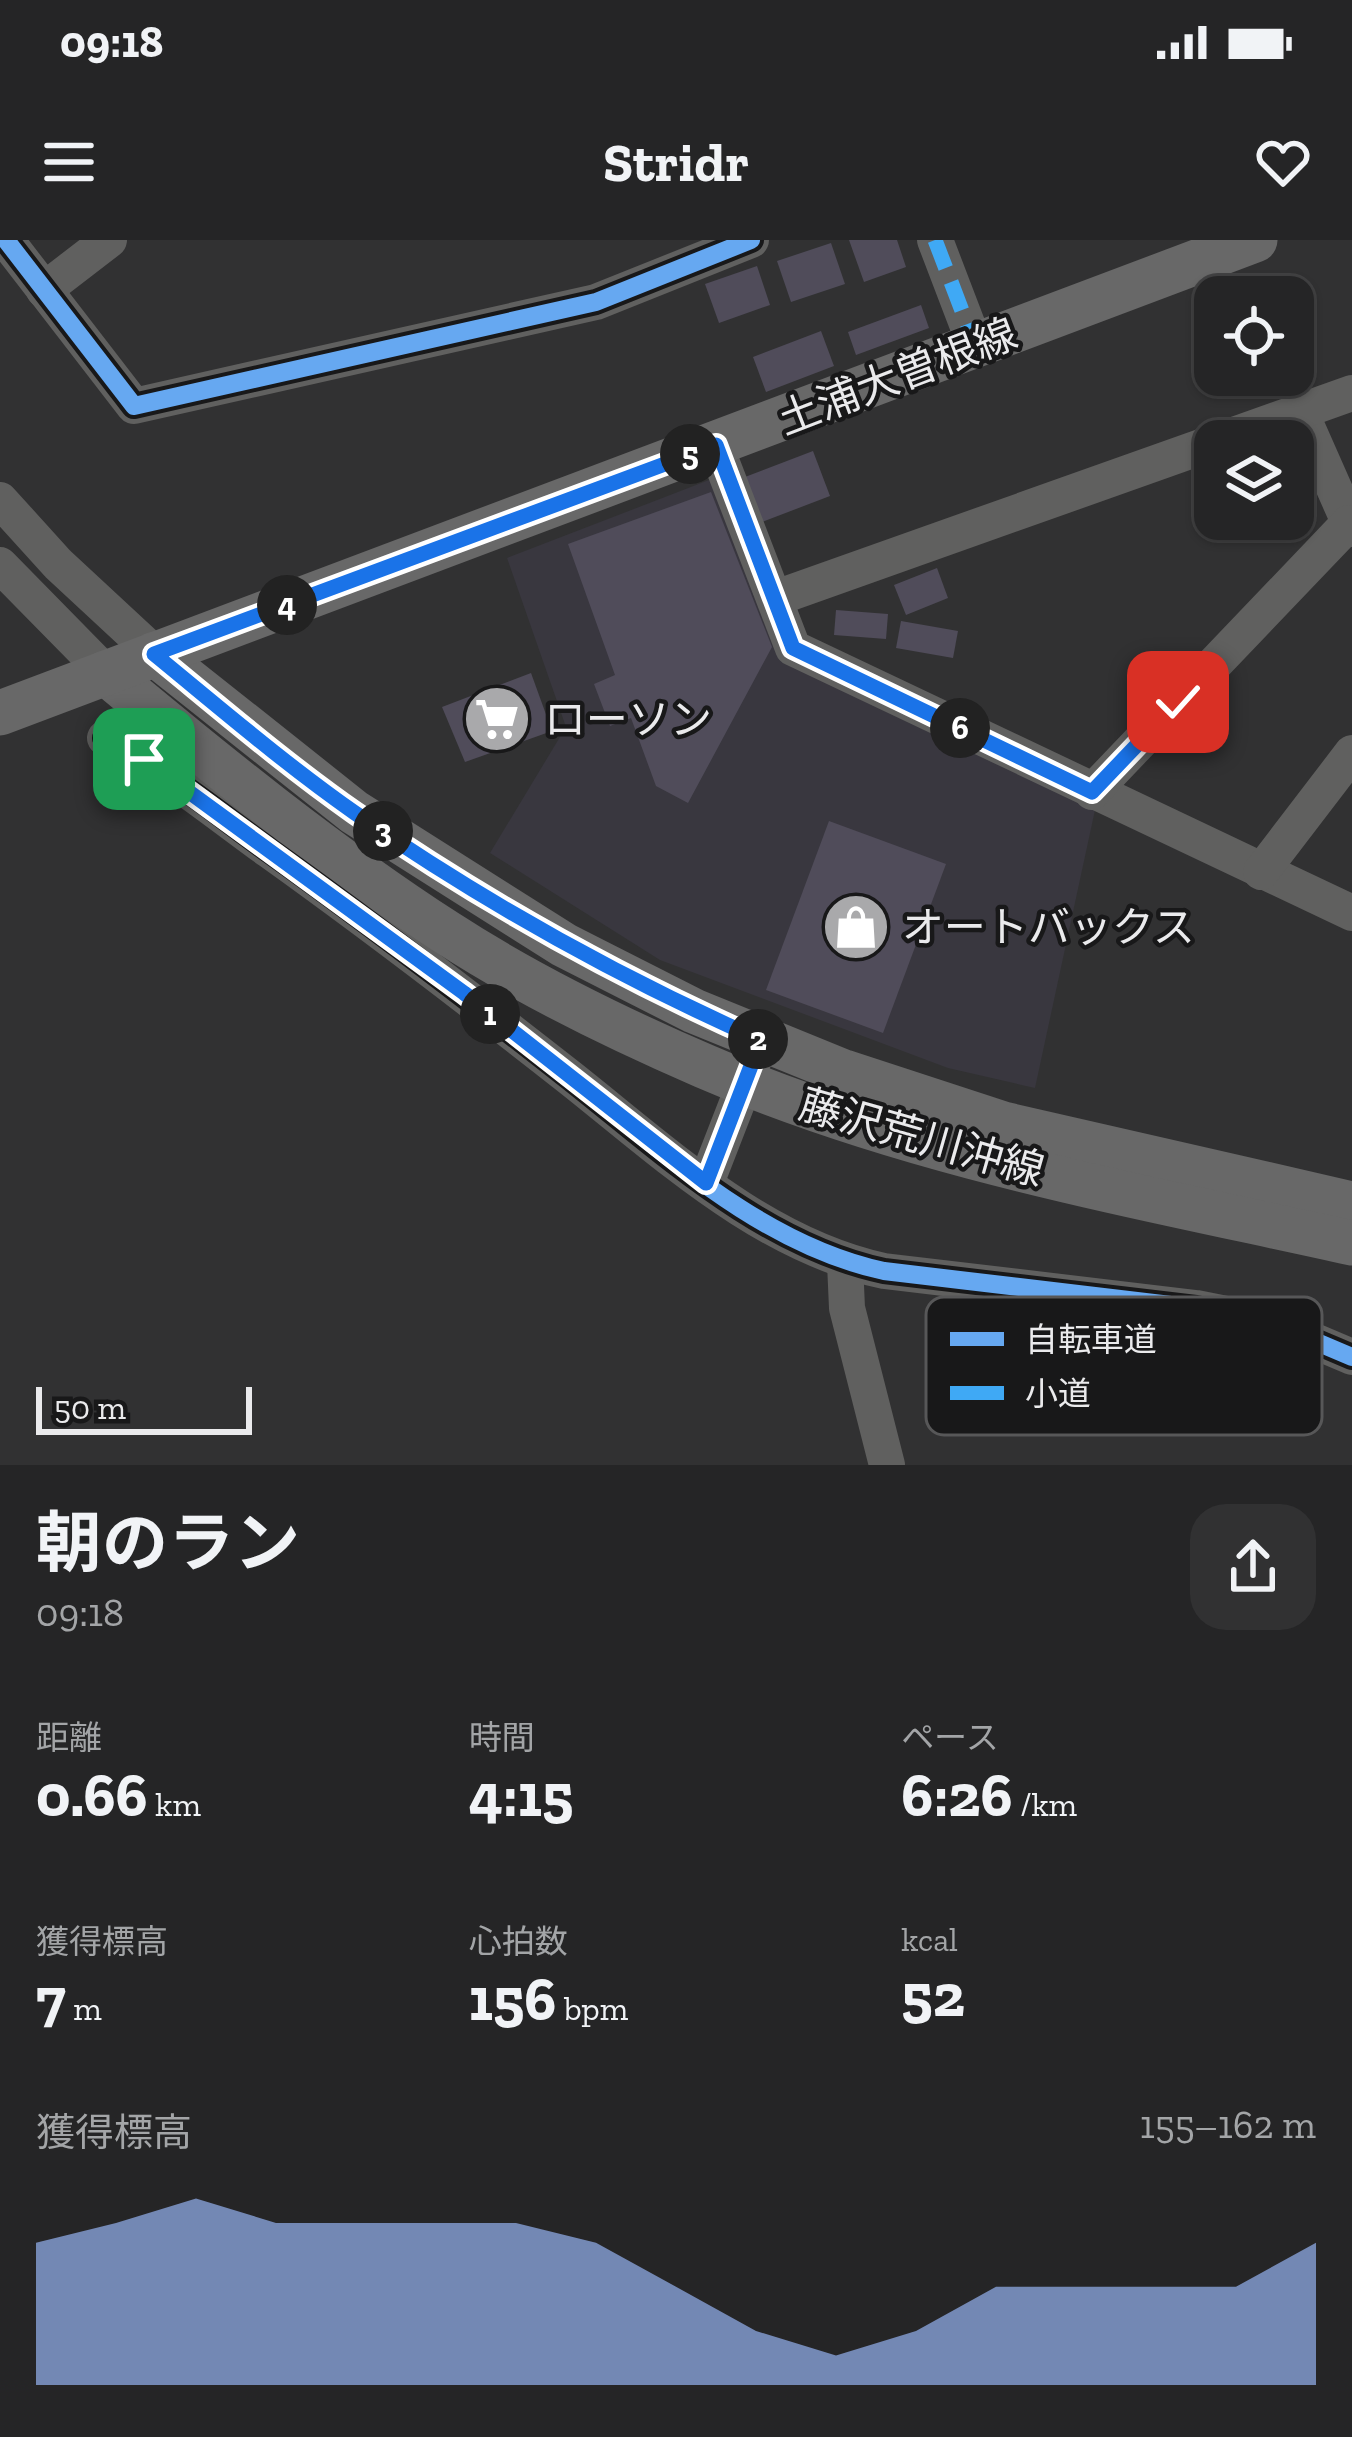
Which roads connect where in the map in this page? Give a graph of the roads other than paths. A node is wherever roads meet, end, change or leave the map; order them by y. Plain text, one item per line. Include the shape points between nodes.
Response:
1 (6, 240) edge
2 (109, 240) edge
3 (751, 240) edge
4 (935, 240) edge
5 (1255, 240) edge
6 (44, 290) junction
7 (969, 329) dead end
8 (1352, 393) edge
9 (1300, 411) junction
10 (1275, 420) edge
11 (716, 445) junction
12 (1194, 449) edge
13 (0, 500) edge
14 (1351, 526) edge
15 (0, 565) edge
16 (776, 598) junction
17 (154, 654) junction
18 (106, 673) junction
19 (0, 712) edge
20 (105, 738) dead end
21 (1352, 753) edge
22 (1092, 792) junction
23 (1261, 872) junction
24 (1352, 913) edge
25 (761, 1040) junction
26 (746, 1083) junction
27 (706, 1183) junction
28 (1352, 1204) edge
29 (1352, 1243) edge
30 (845, 1263) junction
31 (1092, 1297) edge
32 (1322, 1344) edge
33 (1352, 1357) edge
34 (887, 1465) edge

1 - 6 street
2 - 6 street
3 - 6 street via 596,302 134,406
4 - 7 street
5 - 11 main road, 土浦大曽根線
8 - 9 street
9 - 10 street
9 - 14 street
11 - 16 street
11 - 17 main road, 土浦大曽根線
12 - 16 street
13 - 17 street
14 - 22 street
15 - 18 street
16 - 22 street via 793,648
17 - 18 main road, 土浦大曽根線
17 - 25 main road, 藤沢荒川沖線 via 354,812 504,910
18 - 19 main road, 土浦大曽根線
18 - 26 main road, 藤沢荒川沖線 via 447,933
20 - 27 street via 357,914
21 - 23 street
22 - 23 street
23 - 24 street
25 - 26 street
25 - 28 main road, 藤沢荒川沖線 via 1003,1124
26 - 27 street
26 - 29 main road, 藤沢荒川沖線 via 947,1149
27 - 30 street via 794,1241
30 - 31 street
30 - 34 street via 847,1309
32 - 33 street

